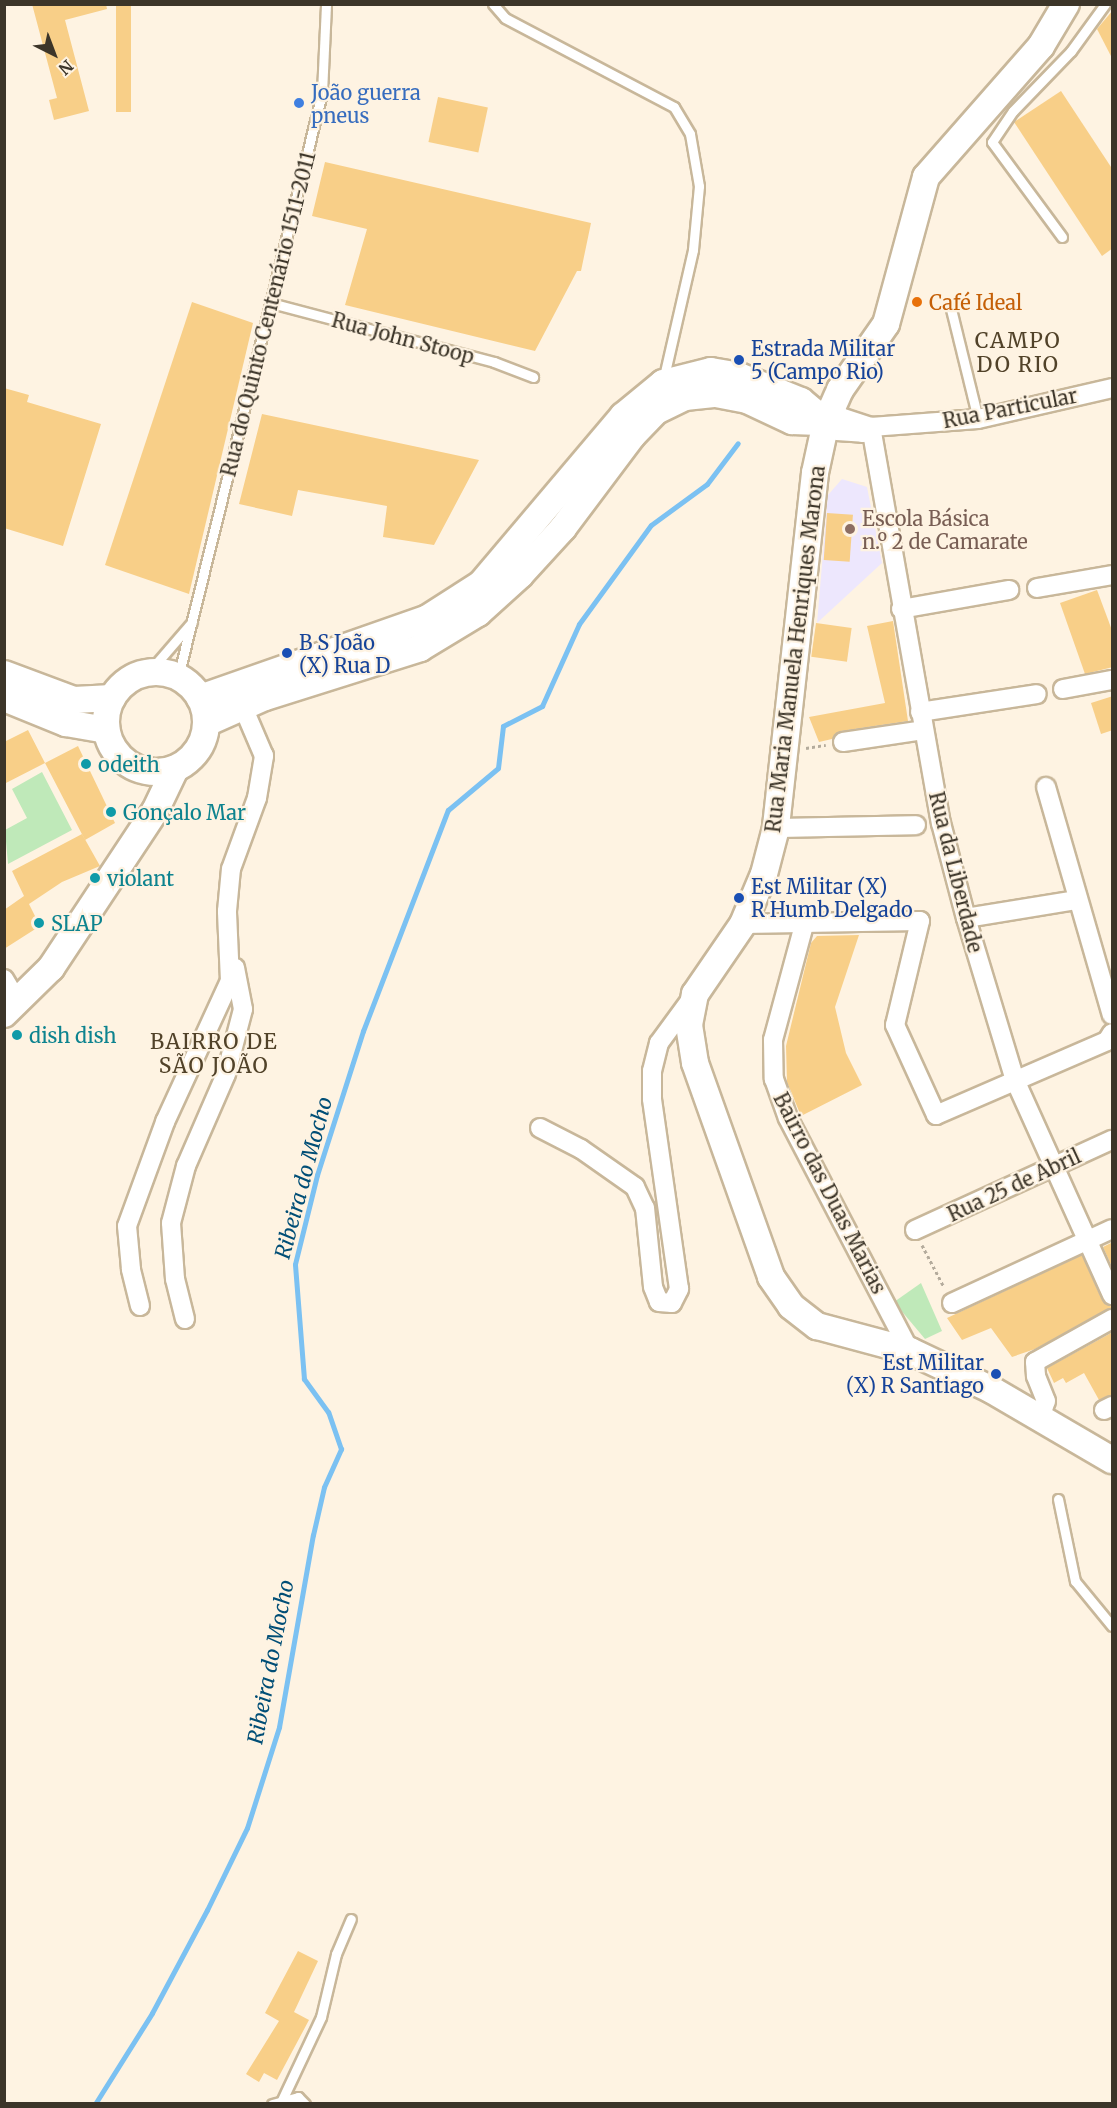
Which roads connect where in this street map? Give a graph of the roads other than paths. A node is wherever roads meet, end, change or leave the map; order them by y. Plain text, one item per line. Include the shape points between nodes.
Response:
1 (326, 4) edge
2 (493, 4) edge
3 (1066, 4) edge
4 (1105, 4) edge
5 (1062, 237) dead end
6 (271, 303) junction
7 (951, 309) dead end
8 (533, 377) dead end
9 (663, 383) junction
10 (1113, 388) edge
11 (978, 418) junction
12 (826, 422) junction
13 (871, 427) junction
14 (1113, 575) edge
15 (1037, 588) dead end
16 (1009, 590) dead end
17 (902, 609) junction
18 (194, 620) junction
19 (148, 673) junction
20 (4, 674) edge
21 (178, 677) junction
22 (1113, 680) edge
23 (1063, 689) dead end
24 (1037, 694) dead end
25 (4, 698) edge
26 (112, 698) junction
27 (200, 698) junction
28 (243, 707) junction
29 (922, 721) junction
30 (206, 723) junction
31 (106, 730) junction
32 (843, 742) road end
33 (131, 765) junction
34 (175, 769) junction
35 (1046, 787) dead end
36 (155, 812) junction
37 (916, 825) dead end
38 (776, 828) junction
39 (1076, 900) junction
40 (966, 918) junction
41 (742, 924) junction
42 (804, 925) junction
43 (231, 952) junction
44 (4, 979) edge
45 (695, 994) junction
46 (11, 1009) edge
47 (1113, 1014) edge
48 (1113, 1033) edge
49 (1015, 1080) junction
50 (540, 1128) dead end
51 (1113, 1140) edge
52 (1054, 1166) junction
53 (1113, 1229) edge
54 (915, 1230) road end
55 (1088, 1240) junction
56 (1113, 1295) edge
57 (952, 1303) road end
58 (140, 1306) dead end
59 (185, 1319) dead end
60 (1113, 1319) edge
61 (910, 1351) junction
62 (1040, 1418) junction
63 (1113, 1460) edge
64 (1058, 1499) dead end
65 (1113, 1626) edge
66 (351, 1919) dead end
67 (282, 2100) junction
68 (272, 2103) edge
69 (305, 2103) edge

1 - 6 lane, Rua do Quinto Centenário 1511-2011 via 322,93
2 - 9 lane via 505,18 674,107 690,134 699,186 693,250
3 - 12 street, Rua Maria Manuela Henriques Marona via 1041,46 926,177 886,324 840,390
4 - 5 lane via 1071,51 1013,111 992,142
6 - 8 lane, Rua John Stoop via 494,362
6 - 18 lane, Rua do Quinto Centenário 1511-2011
7 - 11 lane
9 - 12 street via 711,371 739,376 801,401
9 - 27 street via 623,416 481,584 428,618
10 - 11 street, Rua Particular
11 - 13 street, Rua Particular
12 - 13 street, Rua Particular via 841,417
12 - 28 street via 792,421 747,400 716,394 675,402 656,411 632,436 563,528 478,613 420,648
12 - 38 street, Rua Maria Manuela Henriques Marona via 815,473
13 - 17 street, Rua da Liberdade
14 - 15 street
16 - 17 street
17 - 29 street, Rua da Liberdade
18 - 19 lane
18 - 21 lane, Rua do Quinto Centenário 1511-2011
19 - 21 street
19 - 26 street via 131,678
20 - 26 street via 74,700
21 - 27 street
22 - 23 street
24 - 29 street
25 - 31 street via 66,723
26 - 31 street
27 - 30 street
28 - 30 street
28 - 43 street via 264,756 257,798 231,869 227,911
29 - 32 street
29 - 40 street, Rua da Liberdade via 941,823
30 - 34 street via 202,742 191,758
31 - 33 street via 112,747
33 - 34 street via 156,773
33 - 36 street via 147,788
34 - 36 street
35 - 39 street
36 - 46 street via 51,968
37 - 38 street
38 - 41 street, Rua Maria Manuela Henriques Marona via 764,874
39 - 40 street
39 - 47 street
40 - 49 street, Rua da Liberdade
41 - 42 street
41 - 45 street, Rua Maria Manuela Henriques Marona
42 - 49 street via 920,921 895,1025 936,1115
42 - 61 street, Bairro das Duas Marias via 773,1040 774,1079 788,1118
43 - 58 street via 230,981 165,1122 127,1227
43 - 59 street via 243,1009 226,1074 186,1166 171,1223 175,1279
44 - 46 street
45 - 50 street via 659,1043 652,1071 652,1099 679,1289 672,1303 659,1302 653,1287 645,1208 635,1187 580,1149
45 - 61 street, Rua Maria Manuela Henriques Marona via 689,1025 695,1063 771,1277 791,1306 817,1326
48 - 49 street via 1107,1041
49 - 52 street, Rua da Liberdade
51 - 52 street, Rua 25 de Abril
52 - 54 street, Rua 25 de Abril
52 - 55 street, Rua da Liberdade
53 - 55 street
55 - 56 street, Rua da Liberdade
55 - 57 street
60 - 62 street via 1035,1362 1046,1401
61 - 62 street, Rua Maria Manuela Henriques Marona
62 - 63 street, Rua Maria Manuela Henriques Marona
64 - 65 lane via 1075,1581
66 - 67 lane via 336,1953 321,2017
67 - 68 lane
67 - 69 lane via 298,2097

